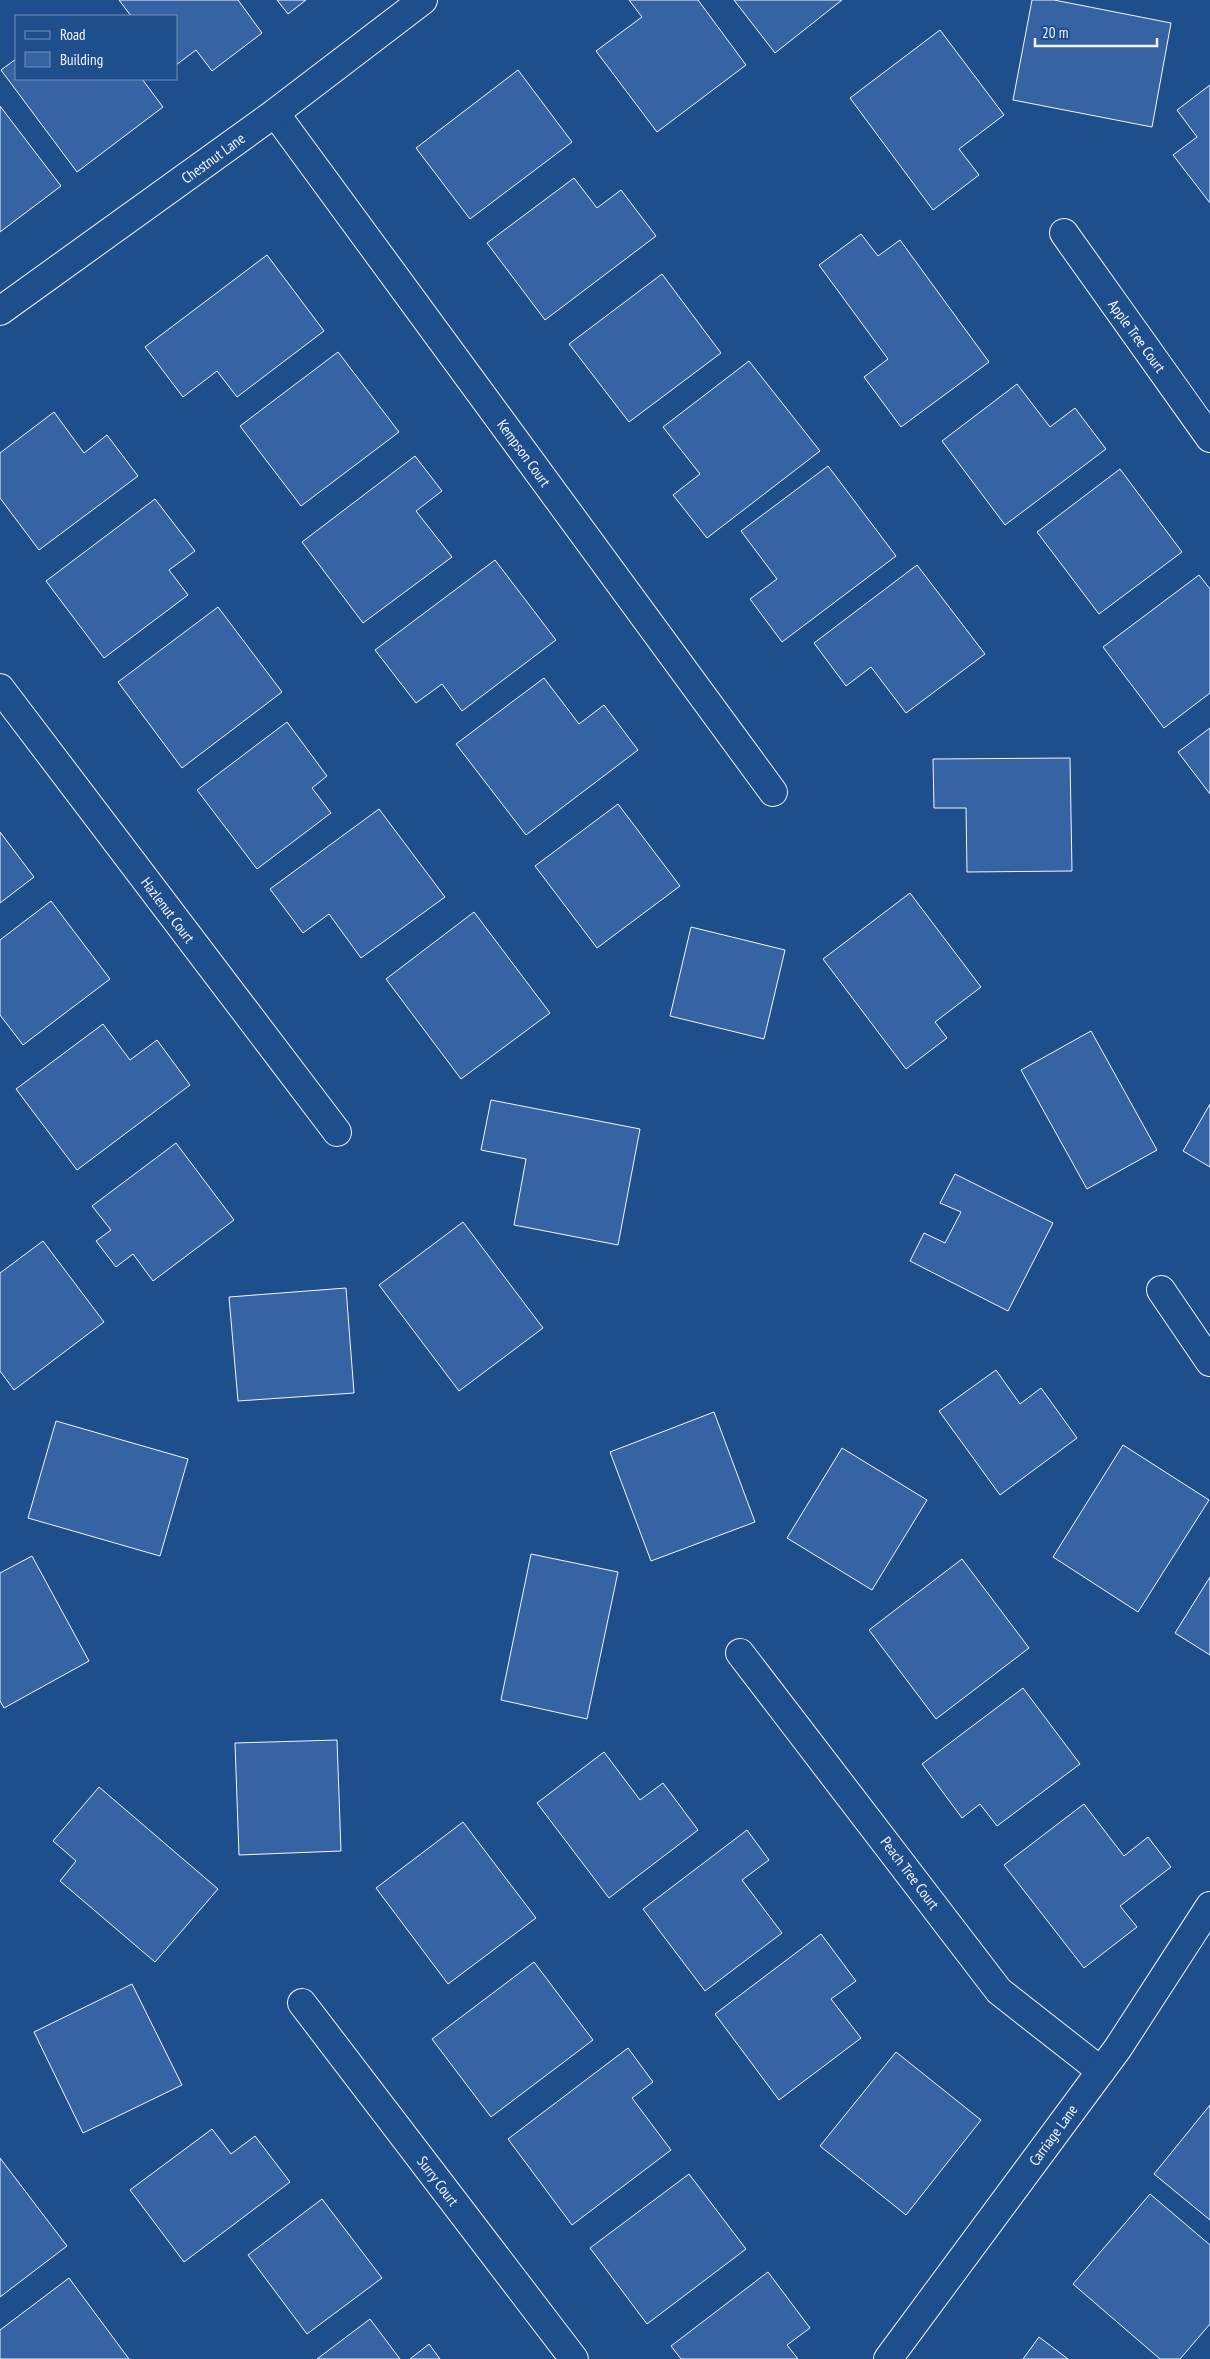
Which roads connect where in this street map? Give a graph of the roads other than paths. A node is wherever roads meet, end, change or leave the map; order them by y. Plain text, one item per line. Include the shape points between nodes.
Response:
1 (423, 0) edge
2 (275, 113) junction
3 (1064, 234) dead end
4 (0, 311) edge
5 (1210, 438) edge
6 (0, 688) edge
7 (774, 792) dead end
8 (337, 1132) dead end
9 (1161, 1290) dead end
10 (1210, 1362) edge
11 (740, 1653) dead end
12 (1210, 1906) edge
13 (302, 2003) dead end
14 (1101, 2071) junction
15 (574, 2359) edge
16 (888, 2359) edge

1 - 2 street, Chestnut Lane
2 - 4 street, Chestnut Lane
2 - 7 street, Kempson Court
3 - 5 street, Apple Tree Court
6 - 8 street, Hazlenut Court
9 - 10 street
11 - 14 street, Peach Tree Court via 999,1991
12 - 14 street, Carriage Lane
13 - 15 street, Surry Court
14 - 16 street, Carriage Lane

